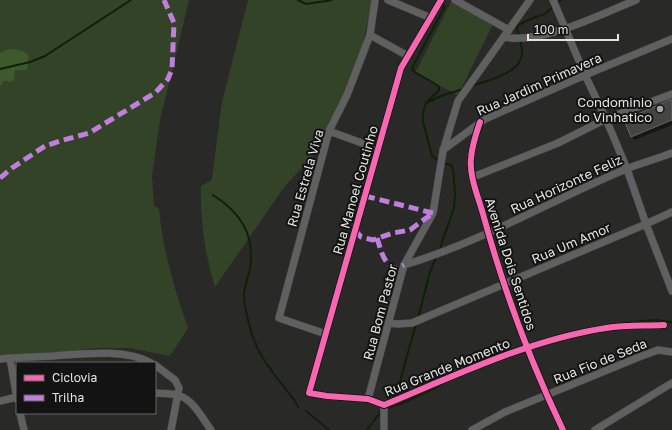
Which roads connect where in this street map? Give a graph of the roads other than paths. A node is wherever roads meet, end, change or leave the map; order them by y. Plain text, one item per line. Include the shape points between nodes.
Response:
1 (375, 0) edge
2 (388, 0) edge
3 (441, 0) edge
4 (455, 0) edge
5 (530, 0) edge
6 (553, 0) edge
7 (636, 0) edge
8 (431, 18) junction
9 (565, 28) junction
10 (509, 30) junction
11 (370, 35) junction
12 (504, 37) junction
13 (672, 39) edge
14 (408, 56) junction
15 (585, 74) junction
16 (672, 94) edge
17 (606, 119) junction
18 (480, 122) junction
19 (329, 131) junction
20 (378, 148) junction
21 (443, 150) junction
22 (672, 153) edge
23 (627, 169) junction
24 (473, 177) junction
25 (672, 212) edge
26 (646, 224) junction
27 (488, 233) junction
28 (404, 265) junction
29 (504, 285) junction
30 (672, 291) edge
31 (388, 323) junction
32 (664, 325) dead end
33 (326, 334) junction
34 (527, 348) junction
35 (672, 352) edge
36 (10, 358) junction
37 (0, 359) edge
38 (149, 362) edge
39 (156, 366) edge
40 (672, 383) edge
41 (16, 392) edge
42 (309, 393) joint
43 (156, 394) edge
44 (178, 395) junction
45 (546, 396) junction
46 (16, 398) edge
47 (368, 399) junction
48 (0, 402) edge
49 (384, 405) junction
50 (20, 414) edge
51 (24, 430) edge
52 (171, 430) edge
53 (211, 430) edge
54 (384, 430) edge
55 (472, 430) edge
56 (563, 430) edge
57 (595, 430) edge

1 - 11 street, Rua Estrela Viva
2 - 8 street
3 - 8 street, Rua Manoel Coutinho
4 - 10 street
5 - 10 street, Rua Bom Pastor
6 - 9 street
7 - 9 street
8 - 14 street, Rua Manoel Coutinho
9 - 12 street via 525,39
9 - 15 street
10 - 12 street, Rua Bom Pastor
11 - 14 street
11 - 19 street, Rua Estrela Viva via 347,94
12 - 21 street, Rua Bom Pastor via 458,101
13 - 15 street, Rua Jardim Primavera
14 - 20 street, Rua Manoel Coutinho
15 - 17 street
15 - 18 street, Rua Jardim Primavera
16 - 17 street
17 - 23 street
17 - 24 street via 558,143
18 - 21 street, Rua Jardim Primavera
18 - 24 street, Avenida Dois Sentidos via 471,158
19 - 20 street
19 - 33 street, Rua Estrela Viva via 279,318
20 - 33 street, Rua Manoel Coutinho
21 - 28 street, Rua Bom Pastor via 433,212
22 - 23 street, Rua Horizonte Feliz
23 - 26 street
23 - 27 street, Rua Horizonte Feliz
24 - 27 street, Avenida Dois Sentidos
25 - 26 street, Rua Um Amor
26 - 29 street, Rua Um Amor
26 - 30 street
27 - 28 street, Rua Horizonte Feliz via 436,256
27 - 29 street, Avenida Dois Sentidos
28 - 31 street, Rua Bom Pastor
29 - 31 street, Rua Um Amor via 412,323
29 - 34 street, Avenida Dois Sentidos
31 - 47 street, Rua Bom Pastor
32 - 34 street, Rua Grande Momento via 607,327
33 - 42 street, Rua Manoel Coutinho
34 - 45 street, Avenida Dois Sentidos
34 - 49 street, Rua Grande Momento
35 - 45 street, Rua Fio de Seda via 658,350
36 - 37 street
36 - 38 street via 122,354
36 - 41 street
39 - 44 street via 175,380 180,388
40 - 57 street
42 - 47 street, Rua Grande Momento
43 - 44 street
44 - 52 street
44 - 53 street via 193,406
45 - 55 street, Rua Fio de Seda via 505,412
45 - 56 street, Avenida Dois Sentidos
46 - 48 street
47 - 49 street, Rua Grande Momento
49 - 54 street
50 - 51 street

